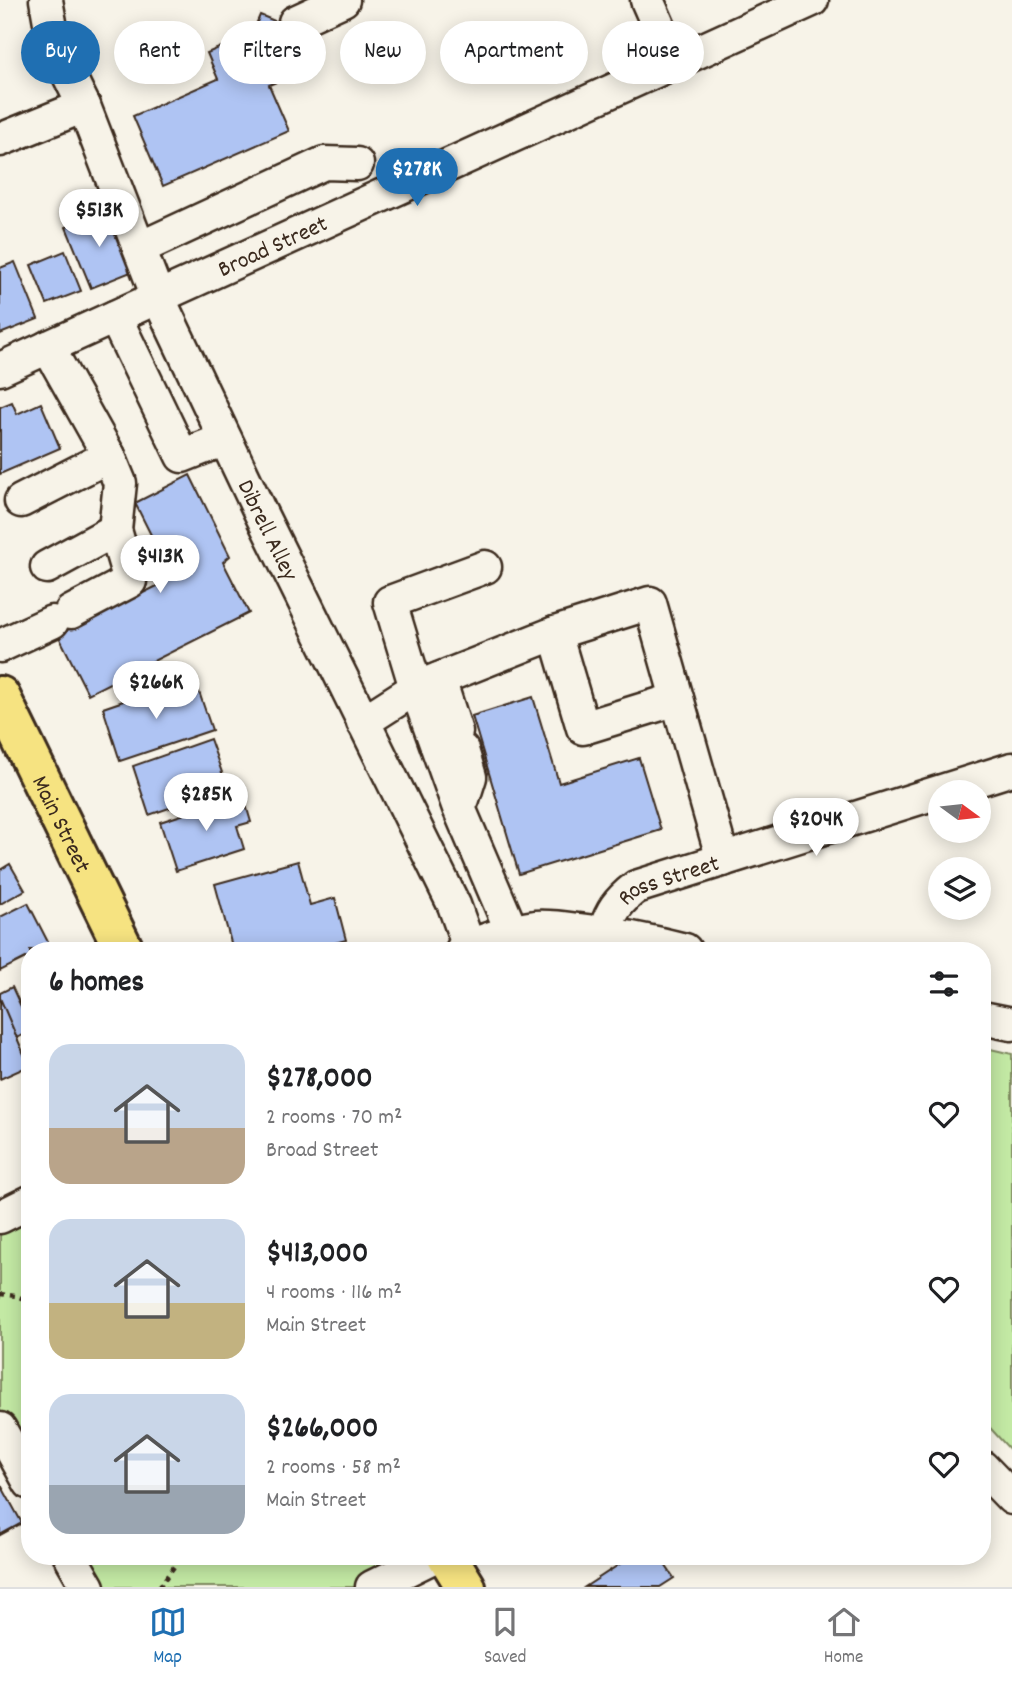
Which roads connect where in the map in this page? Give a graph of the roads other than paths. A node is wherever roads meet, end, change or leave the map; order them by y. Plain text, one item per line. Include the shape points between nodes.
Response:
1 (46, 0) edge
2 (343, 0) edge
3 (647, 0) edge
4 (812, 0) edge
5 (297, 21) edge
6 (656, 21) edge
7 (704, 49) edge
8 (626, 84) edge
9 (84, 106) junction
10 (0, 140) edge
11 (357, 164) dead end
12 (140, 248) junction
13 (158, 297) junction
14 (114, 317) junction
15 (48, 347) junction
16 (0, 369) edge
17 (225, 439) junction
18 (109, 456) junction
19 (21, 500) dead end
20 (115, 530) junction
21 (47, 567) dead end
22 (485, 567) dead end
23 (555, 633) junction
24 (0, 646) edge
25 (428, 683) junction
26 (677, 699) junction
27 (5, 720) edge
28 (363, 722) junction
29 (1012, 769) edge
30 (459, 808) junction
31 (723, 860) junction
32 (604, 932) junction
33 (517, 941) edge
34 (116, 942) edge
35 (463, 942) edge
36 (654, 942) edge
37 (991, 1020) edge
38 (1012, 1024) edge
39 (21, 1206) edge
40 (0, 1217) edge
41 (0, 1429) edge
42 (21, 1467) edge
43 (991, 1476) edge
44 (1012, 1498) edge
45 (417, 1565) edge
46 (453, 1565) edge
47 (372, 1587) edge
48 (466, 1587) edge

1 - 9 street, Dibrell Alley via 54,45
2 - 5 street
3 - 6 street
4 - 7 street, Broad Street
8 - 13 street, Broad Street
9 - 10 street
9 - 12 street, Dibrell Alley
11 - 12 street via 324,163
12 - 13 street, Dibrell Alley
13 - 14 street, Broad Street
13 - 17 street, Dibrell Alley
14 - 15 street, Broad Street
14 - 17 street via 182,456
15 - 16 street, Broad Street
15 - 18 street
17 - 28 street, Dibrell Alley
18 - 19 street
18 - 20 street via 120,483
20 - 21 street
20 - 24 street via 130,581
22 - 25 street via 390,602
23 - 25 street
23 - 26 street via 583,728
23 - 26 street via 650,603
25 - 28 street
25 - 30 street
25 - 30 street via 459,741 470,778
26 - 31 street
27 - 34 main road, Main Street
28 - 35 street, Dibrell Alley via 453,905
29 - 31 street, Ross Street
30 - 33 street
31 - 32 street, Ross Street via 636,887 622,898
32 - 33 street, Ross Street via 534,928
32 - 36 street
37 - 38 street
39 - 40 street
41 - 42 street
43 - 44 street
45 - 47 street
46 - 48 main road

